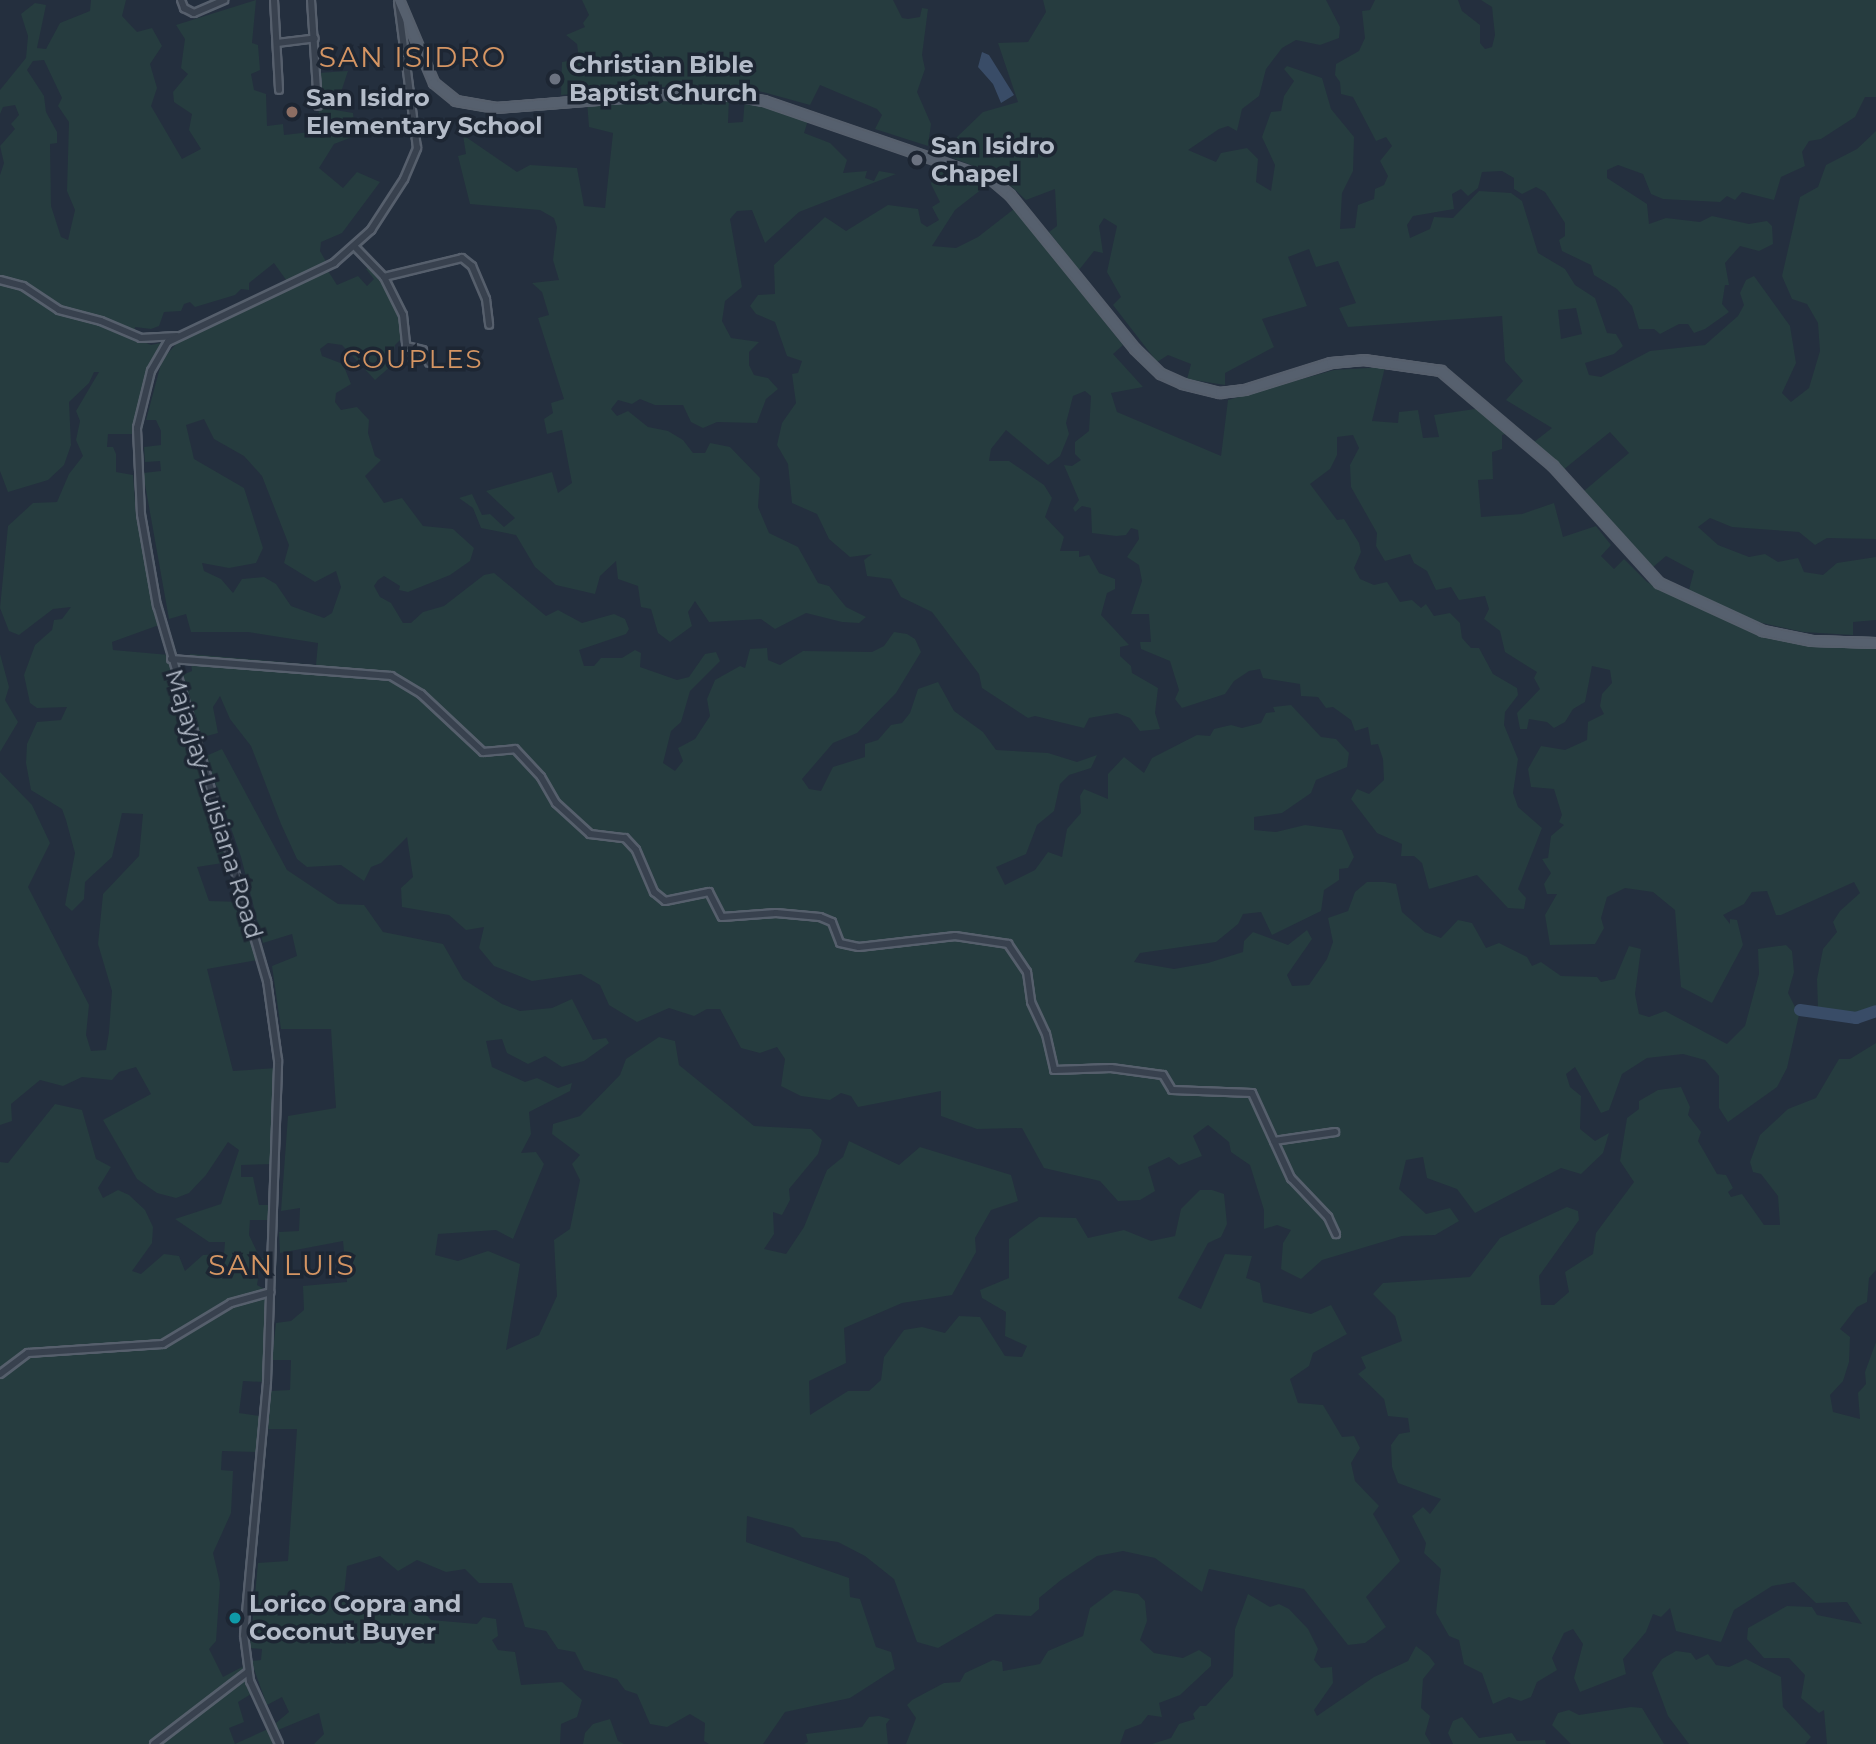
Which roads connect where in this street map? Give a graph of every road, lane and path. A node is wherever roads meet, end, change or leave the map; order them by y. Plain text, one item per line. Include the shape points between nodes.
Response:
1 (181, 0) edge
2 (224, 0) edge
3 (274, 0) edge
4 (312, 0) edge
5 (398, 0) edge
6 (315, 38) junction
7 (277, 43) junction
8 (419, 49) junction
9 (403, 53) junction
10 (279, 90) dead end
11 (318, 106) dead end
12 (356, 247) junction
13 (384, 276) junction
14 (0, 280) edge
15 (489, 325) dead end
16 (179, 335) junction
17 (429, 363) dead end
18 (1876, 643) edge
19 (171, 659) junction
20 (1335, 1132) dead end
21 (1274, 1141) junction
22 (1336, 1234) dead end
23 (271, 1292) junction
24 (0, 1374) edge
25 (248, 1672) junction
26 (154, 1744) edge
27 (279, 1744) edge

1 - 2 street via 184,9 194,13
3 - 7 street
4 - 6 street
5 - 8 main road
5 - 9 street, Majayjay-Luisiana Road
6 - 7 street
6 - 11 street
7 - 10 street
8 - 9 main road
8 - 18 main road via 435,83 456,101 496,108 661,95 735,96 776,105 991,179 1010,195 1135,349 1161,374 1220,393 1245,390 1331,363 1364,360 1441,372 1553,466 1659,583 1763,631 1812,641
9 - 12 street, Majayjay-Luisiana Road via 416,156
12 - 13 street
12 - 16 street, Majayjay-Luisiana Road via 297,282
13 - 15 street via 462,258 472,266 486,299
13 - 17 street via 403,315 406,346 423,350
14 - 16 street via 23,286 59,310 88,316 141,338
16 - 19 street, Majayjay-Luisiana Road via 169,342 152,371 137,428 141,514
19 - 21 street via 391,676 421,694 483,752 514,749 541,777 556,803 590,834 625,838 636,850 653,892 665,901 709,891 722,917 776,913 820,917 832,922 840,943 859,947 955,936 1008,944 1027,972 1031,1002 1046,1034 1054,1070 1111,1068 1163,1075 1172,1090 1252,1093
19 - 23 street, Majayjay-Luisiana Road via 267,981 279,1104
20 - 21 street
21 - 22 street via 1291,1178 1328,1217
23 - 24 street via 231,1303 163,1344 28,1353
23 - 25 street, Majayjay-Luisiana Road via 244,1635
25 - 26 street
25 - 27 street, Majayjay-Luisiana Road

